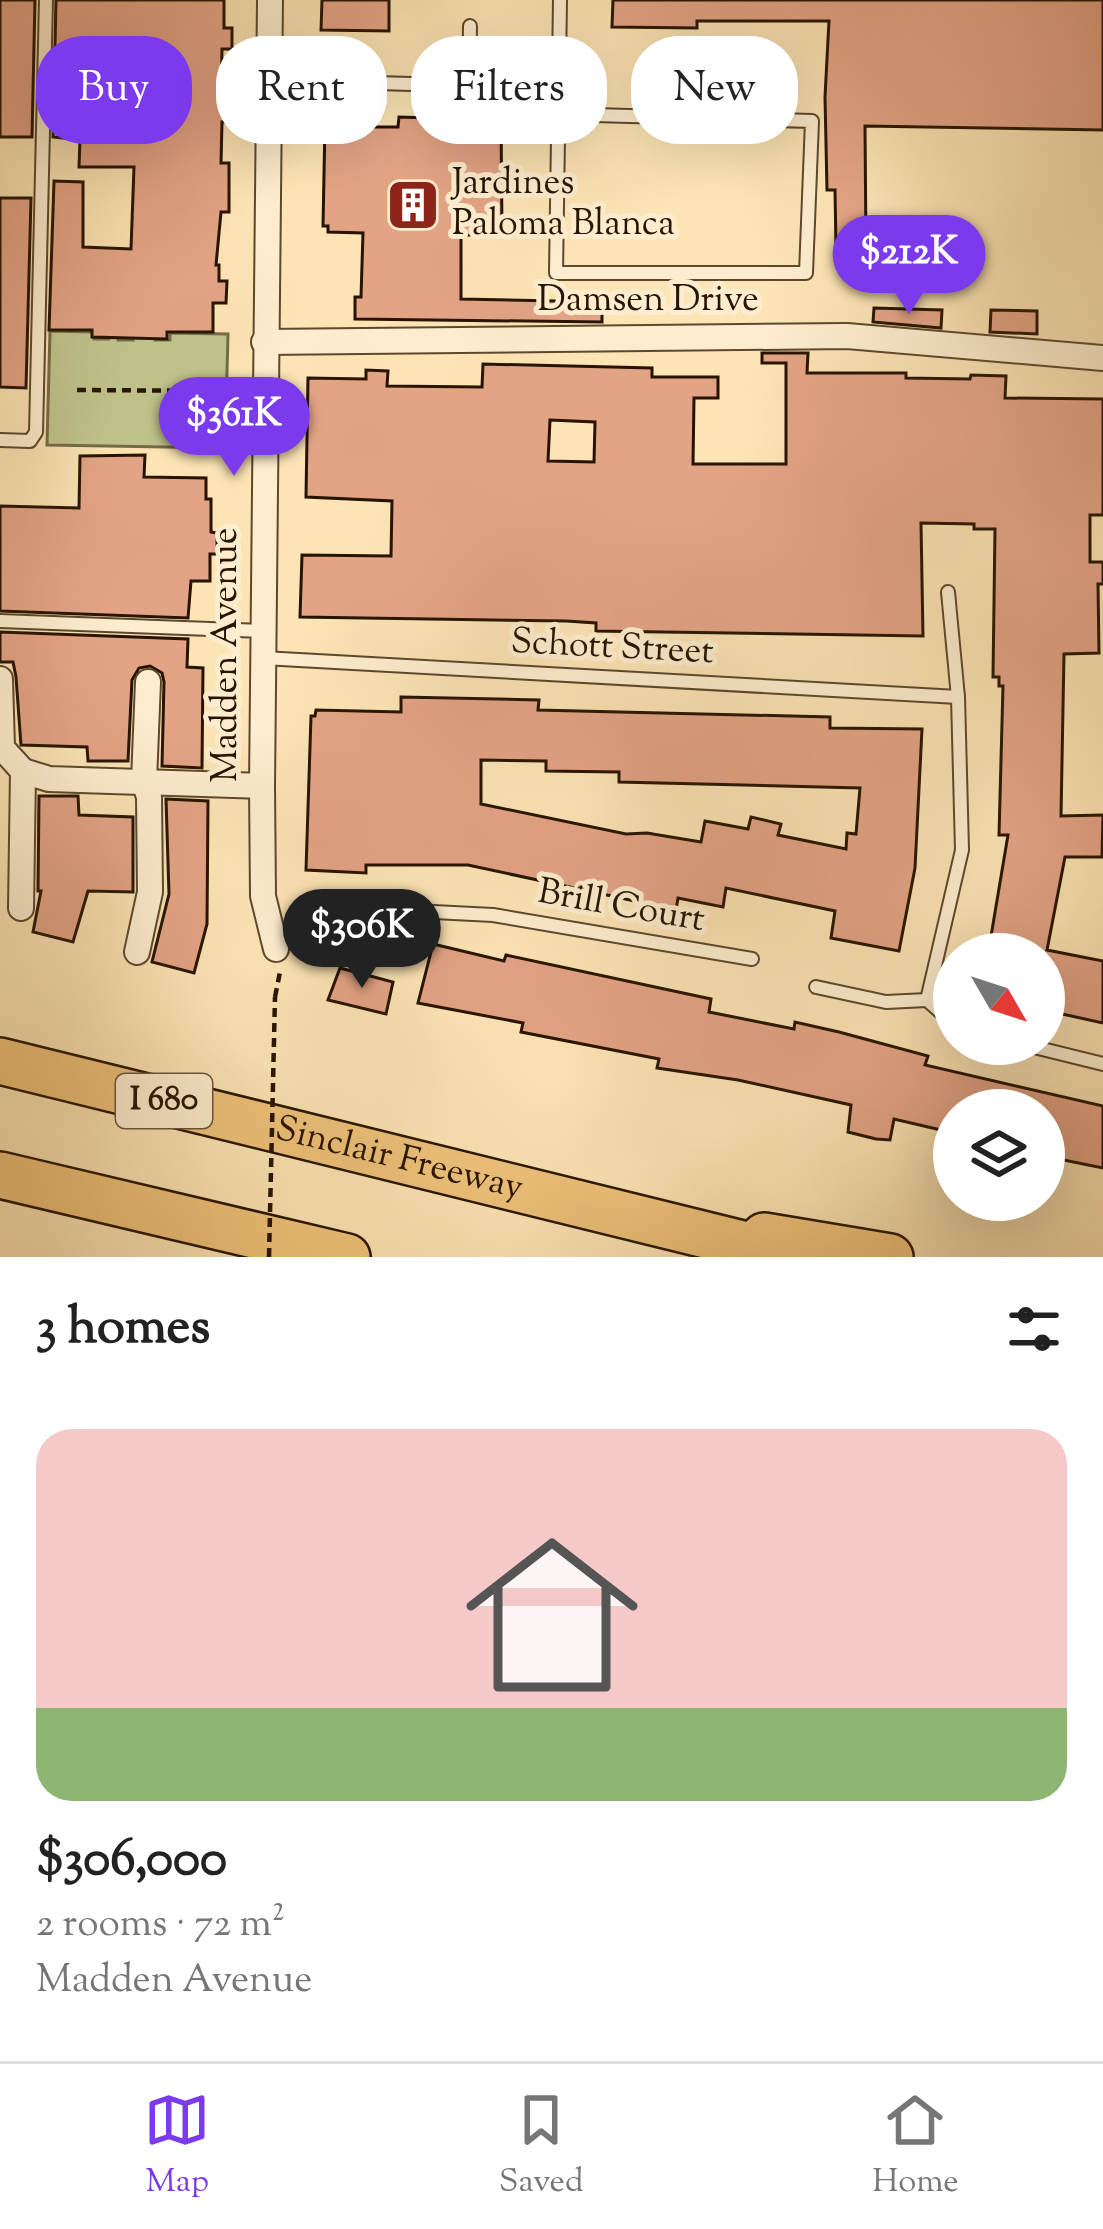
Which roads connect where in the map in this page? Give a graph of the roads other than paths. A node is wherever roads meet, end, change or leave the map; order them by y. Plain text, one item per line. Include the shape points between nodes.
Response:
1 (46, 0) edge
2 (270, 0) edge
3 (560, 0) edge
4 (470, 26) dead end
5 (270, 36) edge
6 (470, 36) edge
7 (559, 36) edge
8 (558, 114) joint
9 (268, 144) edge
10 (264, 342) junction
11 (1103, 358) edge
12 (0, 440) edge
13 (948, 592) dead end
14 (0, 620) edge
15 (264, 632) junction
16 (263, 658) junction
17 (0, 679) edge
18 (148, 682) dead end
19 (958, 697) junction
20 (23, 771) junction
21 (144, 781) junction
22 (262, 785) junction
23 (21, 908) dead end
24 (276, 949) joint
25 (137, 952) dead end
26 (752, 959) dead end
27 (816, 987) dead end
28 (927, 1000) junction
29 (933, 1005) edge
30 (0, 1033) edge
31 (1065, 1055) edge
32 (0, 1061) edge
33 (1103, 1064) edge
34 (328, 1141) junction
35 (0, 1175) edge
36 (0, 1194) edge
37 (613, 1210) junction
38 (260, 1246) edge
39 (347, 1257) edge
40 (796, 1257) edge
41 (890, 1257) edge

1 - 12 lane via 36,432 29,441
2 - 5 street, Madden Avenue
3 - 7 lane
4 - 6 lane
8 - 8 lane via 556,273 806,273 812,121
9 - 10 street, Madden Avenue
10 - 11 street, Damsen Drive via 847,336
10 - 15 street, Madden Avenue
13 - 19 lane
14 - 15 lane
15 - 16 street, Madden Avenue
16 - 19 lane, Schott Street
16 - 22 street, Madden Avenue
17 - 20 street via 2,748
18 - 21 street
19 - 28 lane via 962,850
20 - 21 street
20 - 23 street
21 - 22 street
21 - 25 street via 149,892
22 - 24 street, Madden Avenue via 262,896
24 - 26 lane, Brill Court via 301,922 394,910 493,915
27 - 28 lane via 886,1002
28 - 29 lane
30 - 34 highway
31 - 33 lane
32 - 34 highway, Sinclair Freeway / I 680
34 - 37 highway, Sinclair Freeway / I 680
35 - 38 highway
36 - 38 highway
37 - 40 highway, Sinclair Freeway / I 680
37 - 41 highway
38 - 39 highway

